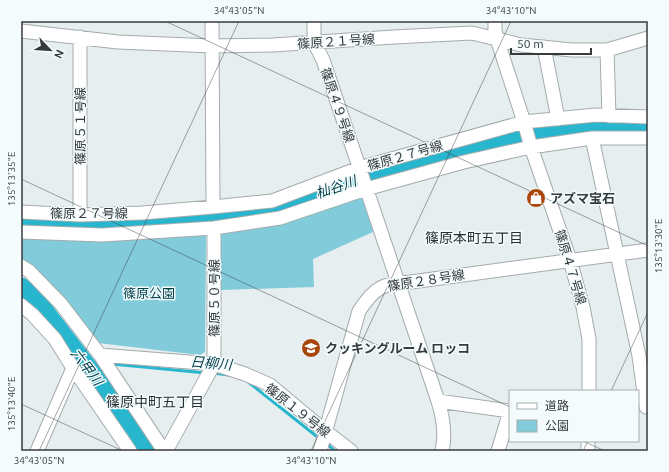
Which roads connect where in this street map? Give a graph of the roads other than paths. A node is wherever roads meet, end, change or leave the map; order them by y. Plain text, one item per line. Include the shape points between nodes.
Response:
1 (212, 21) edge
2 (314, 21) edge
3 (495, 21) edge
4 (21, 31) edge
5 (80, 37) junction
6 (648, 38) edge
7 (498, 40) junction
8 (314, 42) junction
9 (212, 46) junction
10 (544, 47) junction
11 (607, 50) junction
12 (608, 116) junction
13 (648, 117) edge
14 (558, 119) junction
15 (524, 122) junction
16 (592, 138) junction
17 (648, 138) edge
18 (531, 147) junction
19 (359, 168) junction
20 (366, 189) junction
21 (213, 207) junction
22 (21, 212) edge
23 (80, 215) junction
24 (214, 228) junction
25 (21, 232) edge
26 (648, 250) edge
27 (617, 254) junction
28 (570, 260) junction
29 (21, 266) edge
30 (398, 282) junction
31 (21, 304) edge
32 (101, 356) junction
33 (213, 365) junction
34 (73, 368) junction
35 (589, 390) edge
36 (438, 401) junction
37 (644, 407) edge
38 (509, 411) edge
39 (509, 414) edge
40 (325, 432) junction
41 (320, 450) edge
42 (37, 451) edge
43 (130, 451) edge
44 (165, 451) edge
45 (351, 451) edge
46 (442, 451) edge
47 (498, 451) edge

1 - 9 street
2 - 8 street
3 - 7 street
4 - 5 street, 篠原２１号線
5 - 9 street, 篠原２１号線 via 118,42
5 - 23 street, 篠原５１号線
6 - 11 street, 篠原２１号線
7 - 8 street, 篠原２１号線 via 472,33
7 - 10 street, 篠原２１号線
7 - 15 street
8 - 9 street, 篠原２１号線
8 - 19 street, 篠原４９号線 via 323,60
9 - 21 street
10 - 11 street, 篠原２１号線
10 - 14 street
11 - 12 street
12 - 13 street, 篠原２７号線
12 - 14 street, 篠原２７号線
14 - 15 street, 篠原２７号線
15 - 18 street, 篠原４７号線
15 - 19 street, 篠原２７号線
16 - 17 street, 篠原２７号線
16 - 18 street, 篠原２７号線
16 - 27 street
18 - 20 street, 篠原２７号線
18 - 28 street, 篠原４７号線
19 - 20 street, 篠原４９号線
19 - 21 street, 篠原２７号線 via 272,201
20 - 24 street, 篠原２７号線 via 280,218
20 - 30 street
21 - 23 street, 篠原２７号線
22 - 23 street, 篠原２７号線
24 - 25 street, 篠原２７号線 via 102,235
24 - 33 street, 篠原５０号線
26 - 27 street, 篠原２８号線
27 - 28 street, 篠原２８号線
27 - 37 street via 639,356
28 - 30 street, 篠原２８号線
28 - 35 street, 篠原４７号線 via 589,339
29 - 32 street via 61,304
30 - 36 street
30 - 40 street, 篠原２８号線 via 376,290 366,299 359,311
31 - 34 street via 55,339
32 - 33 street, 篠原１９号線
32 - 44 street
33 - 40 street, 篠原１９号線 via 245,374 270,385
33 - 44 street, 篠原５０号線
34 - 42 street
34 - 43 street
36 - 38 street
36 - 46 street via 443,417
39 - 47 street
40 - 41 street, 篠原２８号線
40 - 45 street, 篠原１９号線

